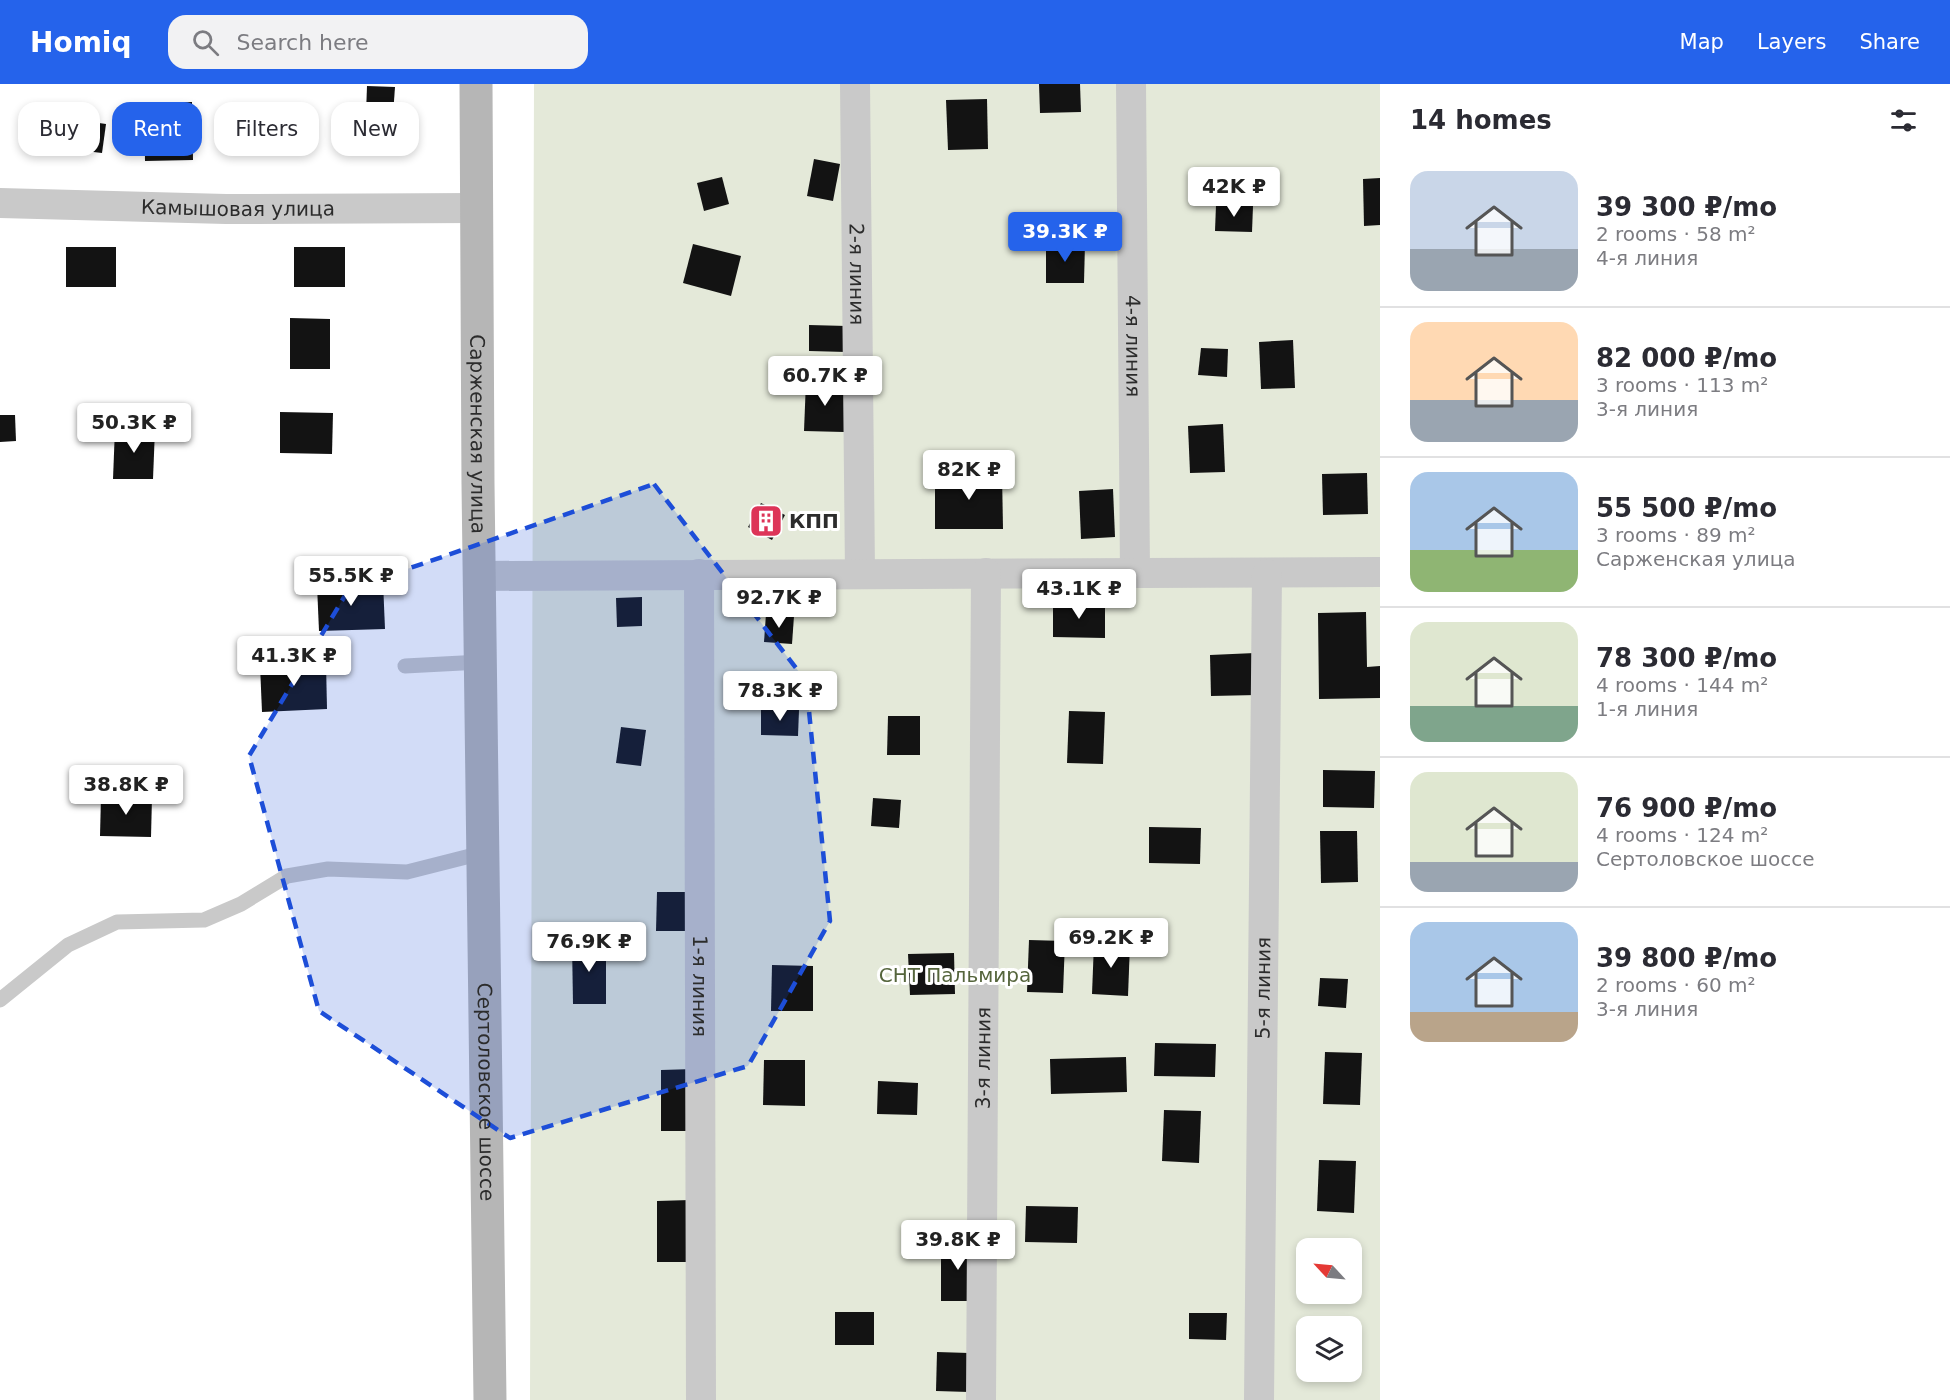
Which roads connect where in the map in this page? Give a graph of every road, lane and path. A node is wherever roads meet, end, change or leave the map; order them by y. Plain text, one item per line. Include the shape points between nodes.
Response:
1 (476, 84) edge
2 (855, 84) edge
3 (1131, 84) edge
4 (0, 203) edge
5 (477, 208) junction
6 (1380, 572) edge
7 (860, 573) junction
8 (986, 573) junction
9 (1136, 573) junction
10 (699, 574) junction
11 (1267, 574) junction
12 (480, 576) junction
13 (480, 662) junction
14 (405, 666) dead end
15 (481, 784) joint
16 (482, 854) junction
17 (0, 1000) edge
18 (490, 1400) edge
19 (701, 1400) edge
20 (981, 1400) edge
21 (1259, 1400) edge

1 - 5 main road, Сарженская улица
2 - 7 street, 2-я линия
3 - 9 street, 4-я линия
4 - 5 street, Камышовая улица via 226,209
5 - 12 main road, Сарженская улица
6 - 11 street
7 - 8 street
7 - 10 street
8 - 9 street
8 - 20 street, 3-я линия
9 - 11 street
10 - 12 street
10 - 19 street, 1-я линия
11 - 21 street, 5-я линия
12 - 13 main road, Сарженская улица
13 - 14 lane
13 - 15 main road, Сарженская улица
15 - 16 main road, Сертоловское шоссе
16 - 17 lane via 407,872 328,868 287,876 241,904 204,920 117,922 68,945
16 - 18 main road, Сертоловское шоссе

